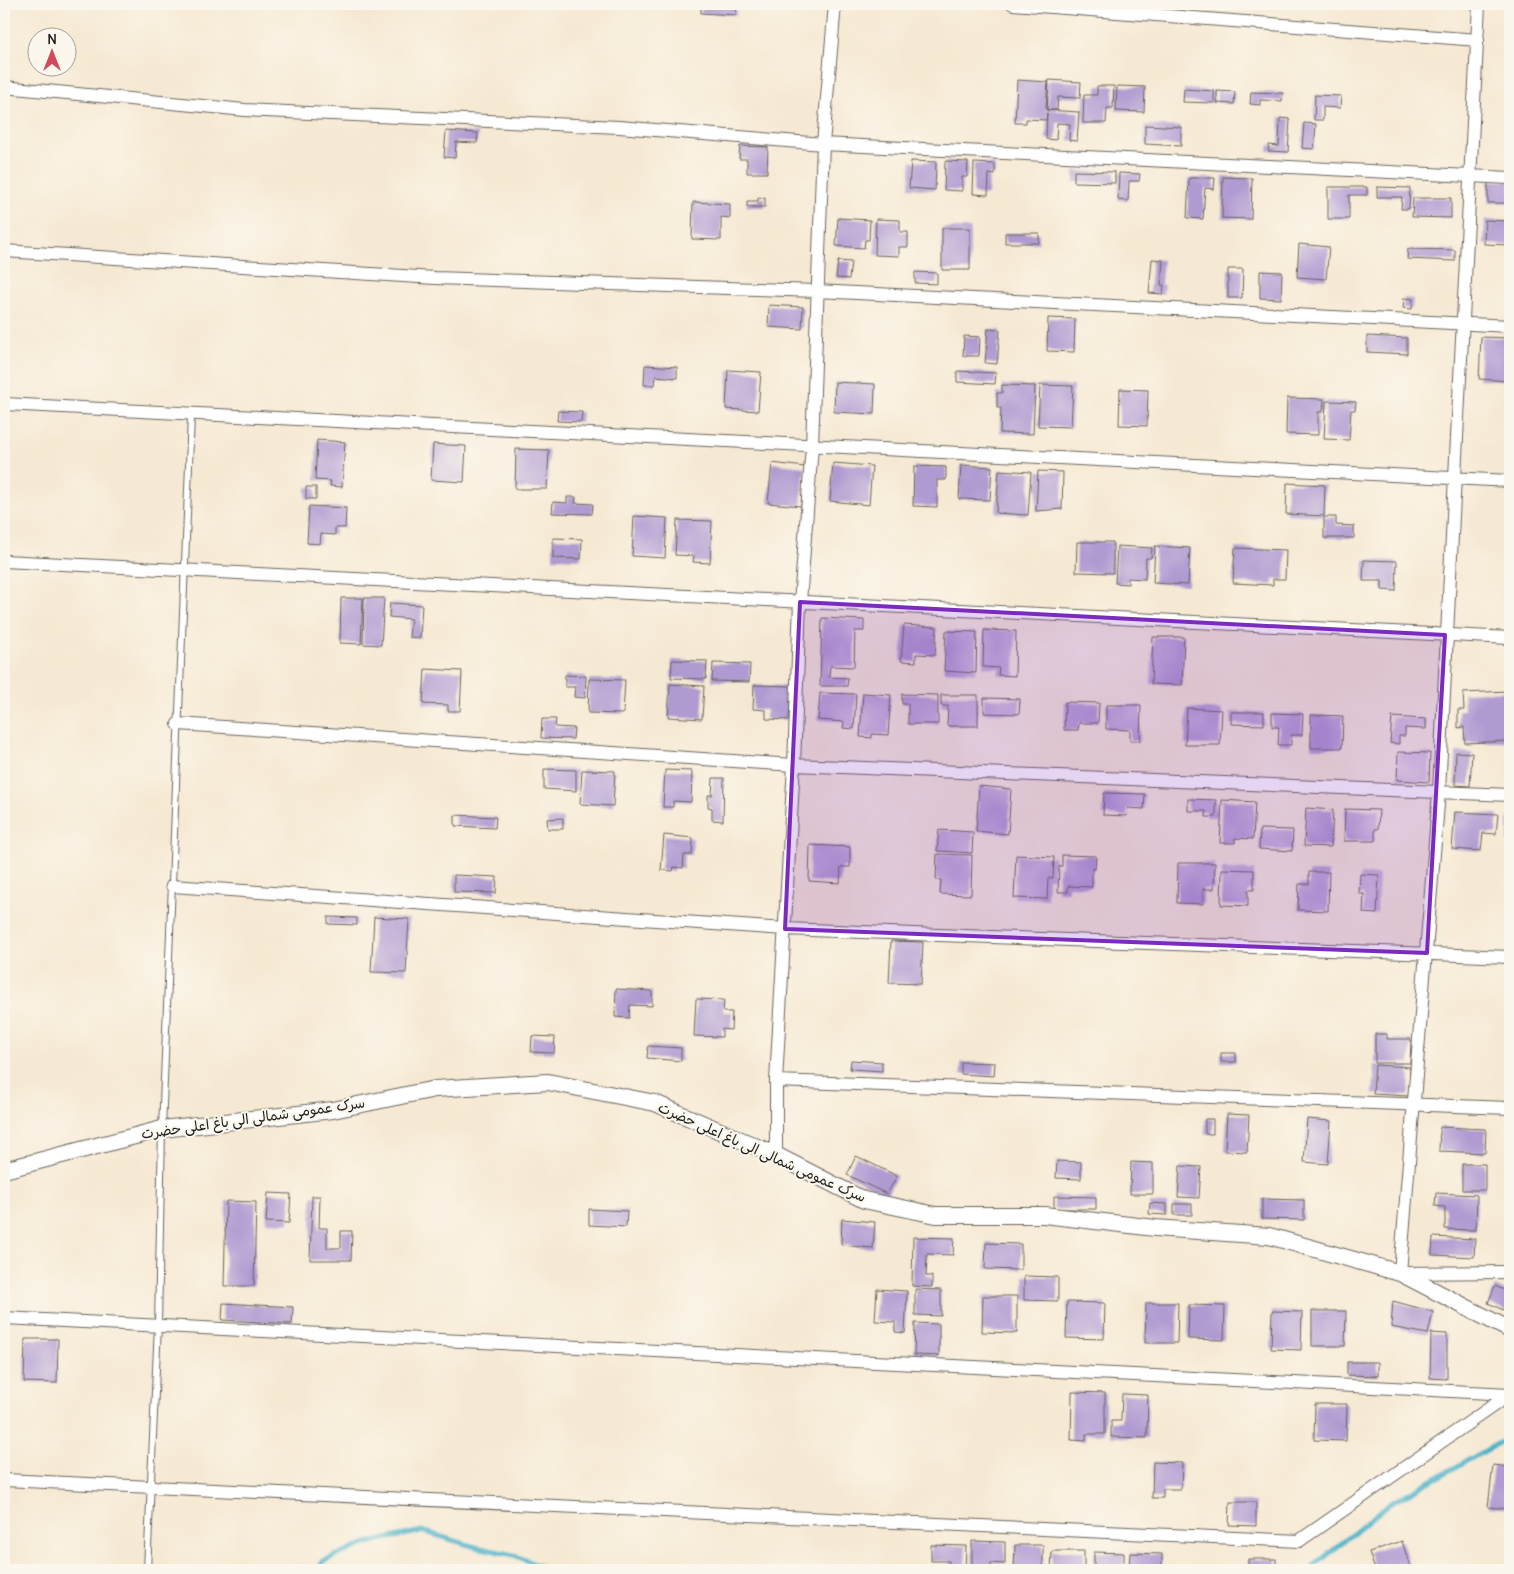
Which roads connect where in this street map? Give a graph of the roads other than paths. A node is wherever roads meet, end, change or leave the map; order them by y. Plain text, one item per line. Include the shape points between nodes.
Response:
1 (835, 4) edge
2 (1013, 4) edge
3 (1479, 4) edge
4 (1478, 40) junction
5 (4, 87) edge
6 (823, 144) junction
7 (1470, 177) junction
8 (1510, 178) edge
9 (4, 251) edge
10 (817, 291) junction
11 (1461, 323) junction
12 (1510, 326) edge
13 (4, 404) edge
14 (191, 416) junction
15 (812, 446) junction
16 (1456, 478) junction
17 (1510, 481) edge
18 (4, 561) edge
19 (185, 571) junction
20 (800, 602) junction
21 (1445, 635) junction
22 (1510, 638) edge
23 (178, 724) junction
24 (794, 764) junction
25 (1439, 792) junction
26 (1510, 795) edge
27 (172, 886) junction
28 (785, 929) junction
29 (1427, 953) junction
30 (1510, 956) edge
31 (776, 1081) junction
32 (1414, 1103) junction
33 (1510, 1108) edge
34 (162, 1128) junction
35 (776, 1155) junction
36 (4, 1170) edge
37 (1510, 1272) edge
38 (1400, 1273) junction
39 (4, 1318) edge
40 (158, 1325) junction
41 (1510, 1330) edge
42 (1510, 1394) edge
43 (4, 1480) edge
44 (149, 1487) junction
45 (147, 1570) edge

1 - 6 street
2 - 4 street
3 - 4 street
4 - 7 street
5 - 6 street via 245,110 619,127
6 - 7 street
6 - 10 street
7 - 8 street
7 - 11 street
9 - 10 street via 435,278
10 - 11 street
10 - 15 street
11 - 12 street
11 - 16 street
13 - 14 street
14 - 15 street
14 - 19 lane
15 - 16 street
15 - 20 street
16 - 17 street
16 - 21 street
18 - 19 street
19 - 20 street
19 - 23 lane
20 - 21 street
20 - 24 street
21 - 22 street
21 - 25 street
23 - 24 street
23 - 27 lane
24 - 25 street
24 - 28 street
25 - 26 street
25 - 29 street
27 - 28 street
27 - 34 lane
28 - 29 street
28 - 31 street
29 - 30 street
29 - 32 street
31 - 32 street
31 - 35 street
32 - 33 street
32 - 38 street
34 - 35 street, سرک عمومی شمالی الی باغ اعلی حضرت via 333,1110 435,1089 548,1082 655,1103
34 - 36 street, سرک عمومی شمالی الی باغ اعلی حضرت
34 - 40 lane
35 - 38 street, سرک عمومی شمالی الی باغ اعلی حضرت via 864,1200 936,1215 1044,1215 1155,1228 1269,1236
37 - 38 street
38 - 41 street, سرک عمومی شمالی الی باغ اعلی حضرت
39 - 40 street
40 - 42 street
40 - 44 lane
42 - 44 street via 1299,1541
43 - 44 street
44 - 45 lane

